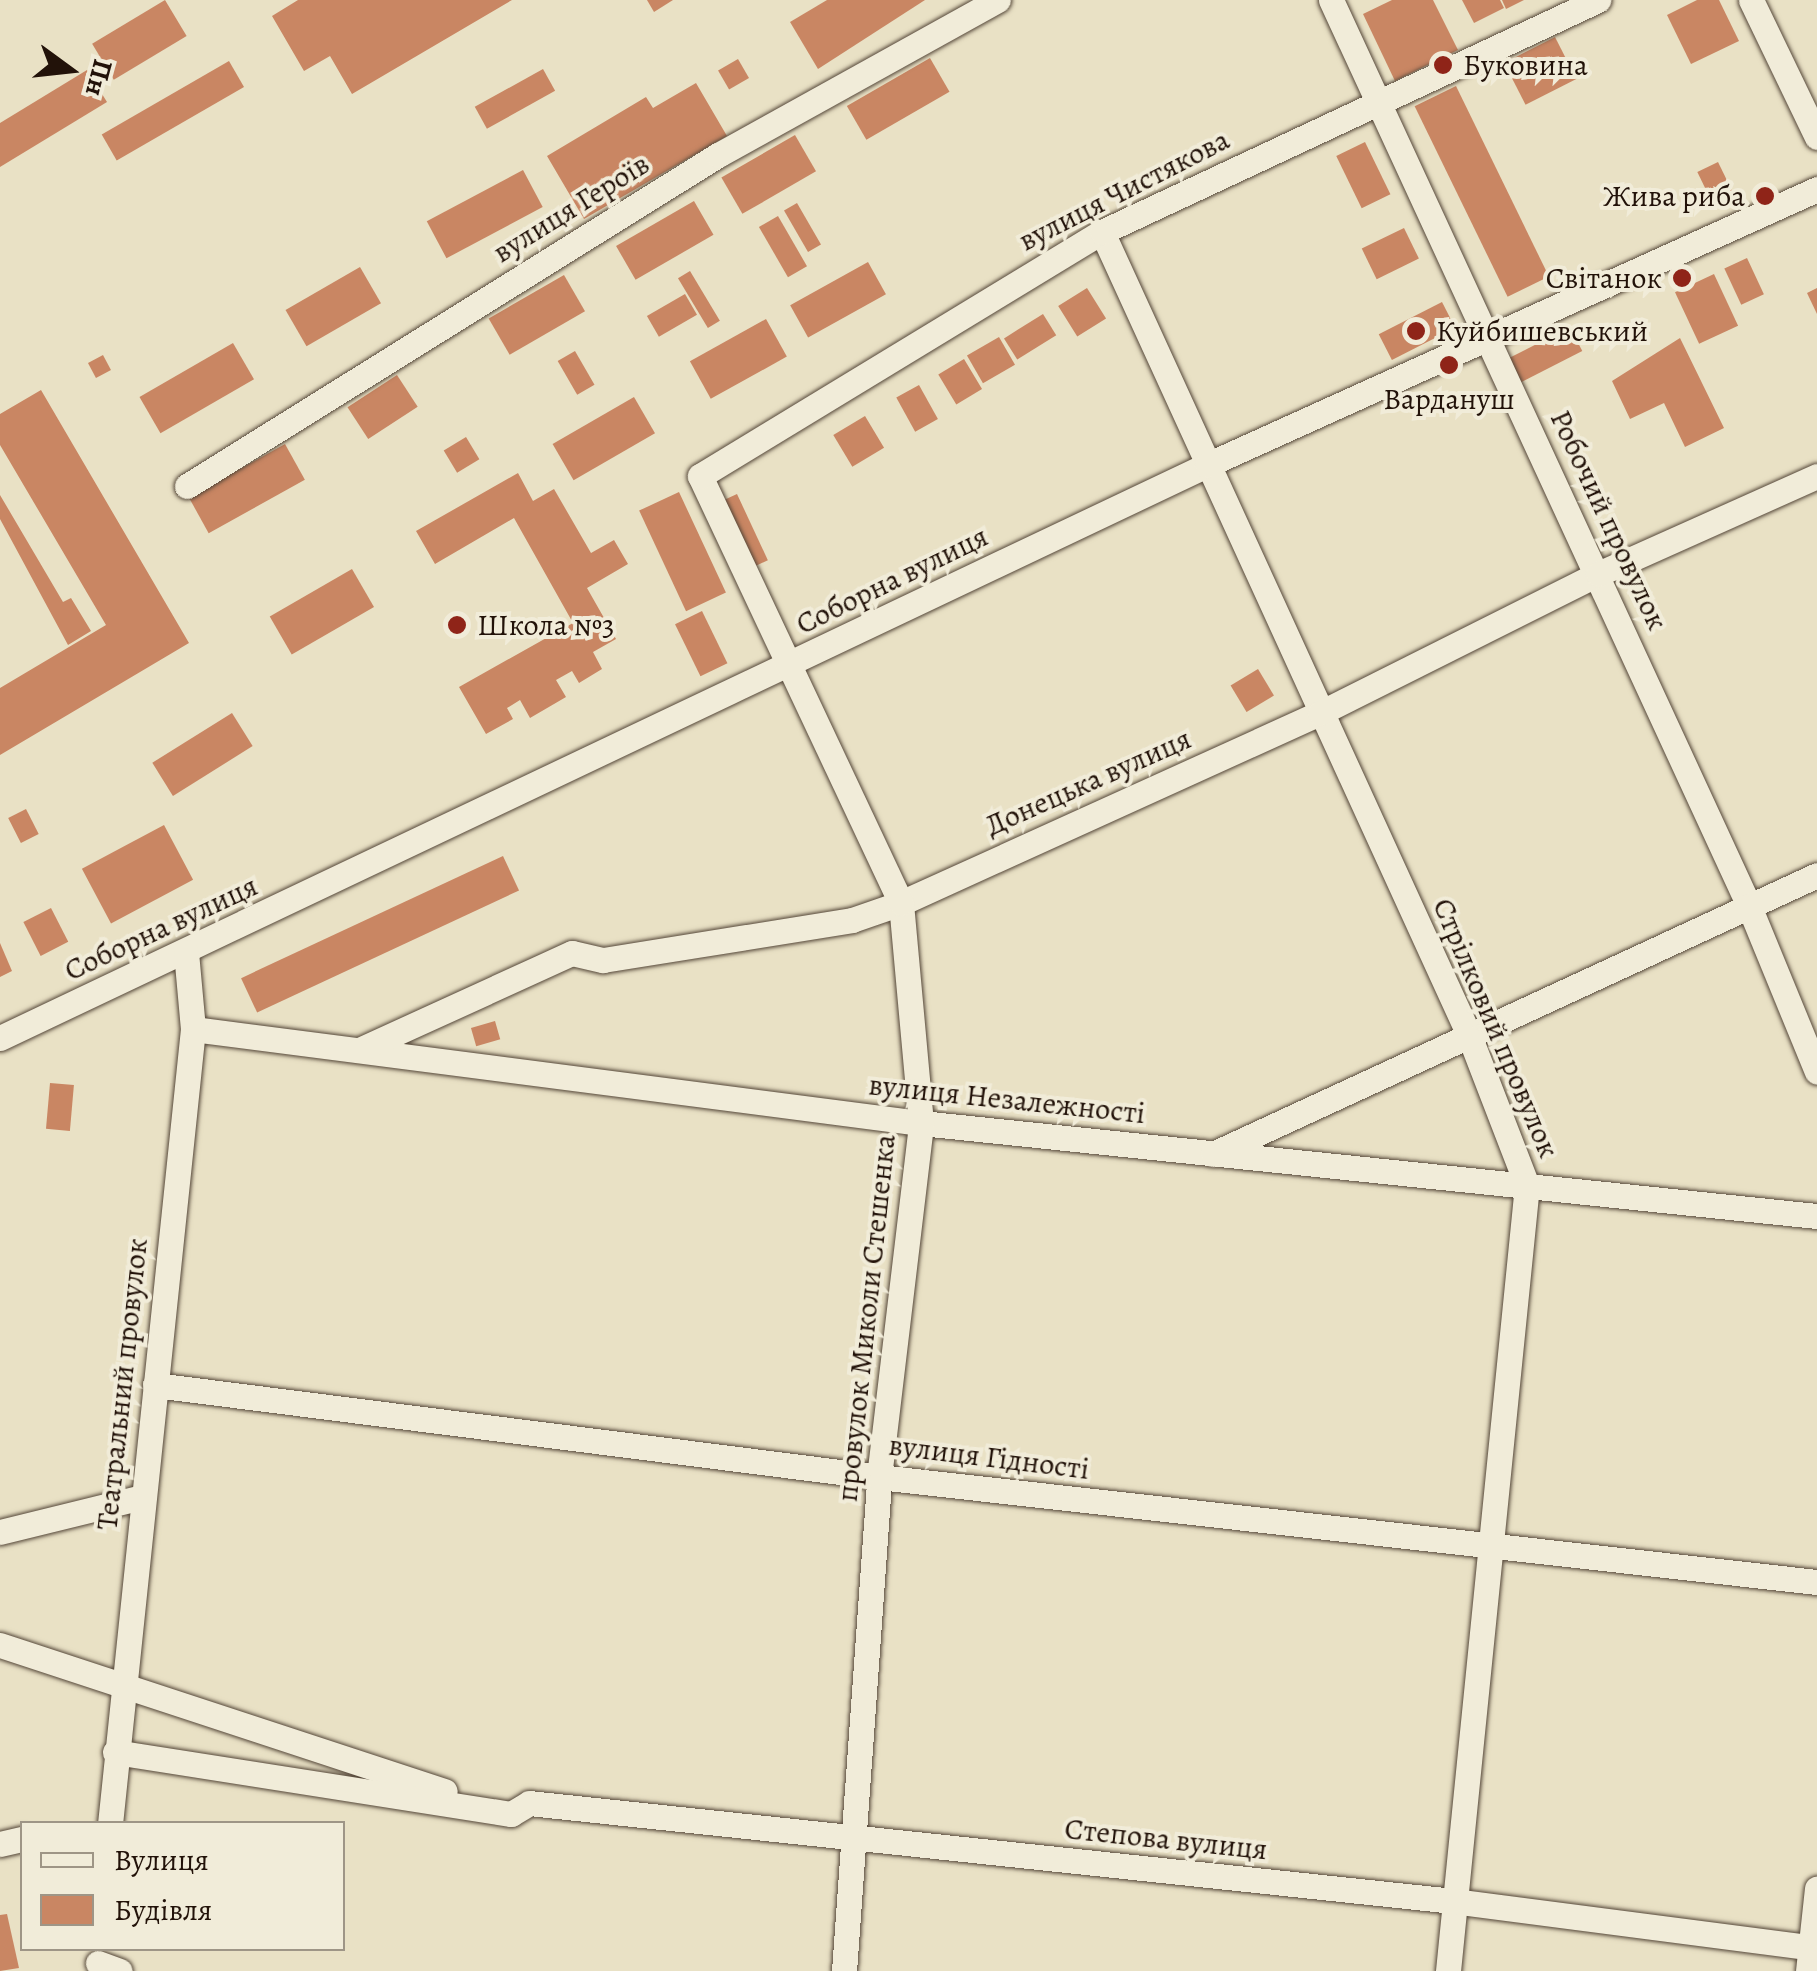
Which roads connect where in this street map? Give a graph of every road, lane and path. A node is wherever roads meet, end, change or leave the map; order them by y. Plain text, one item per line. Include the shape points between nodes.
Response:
1 (998, 0) edge
2 (1331, 0) edge
3 (1598, 0) edge
4 (1750, 0) edge
5 (1374, 102) junction
6 (1817, 138) edge
7 (1817, 189) edge
8 (1102, 232) junction
9 (1487, 335) junction
10 (1207, 464) junction
11 (700, 476) joint
12 (1817, 476) edge
13 (186, 486) dead end
14 (1598, 574) junction
15 (787, 666) junction
16 (1320, 713) junction
17 (1817, 875) edge
18 (900, 903) junction
19 (1749, 906) junction
20 (186, 952) junction
21 (193, 1029) junction
22 (1470, 1035) junction
23 (0, 1038) edge
24 (359, 1050) junction
25 (1817, 1072) edge
26 (921, 1124) junction
27 (1213, 1154) junction
28 (1527, 1185) junction
29 (1817, 1216) edge
30 (155, 1385) junction
31 (879, 1477) junction
32 (143, 1497) junction
33 (0, 1532) edge
34 (1489, 1548) junction
35 (1817, 1582) edge
36 (0, 1646) edge
37 (123, 1681) junction
38 (116, 1752) junction
39 (511, 1814) junction
40 (105, 1821) edge
41 (854, 1839) junction
42 (1817, 1888) edge
43 (1453, 1900) junction
44 (1812, 1956) edge
45 (844, 1971) edge
46 (1448, 1971) edge

1 - 13 street, вулиця Героїв via 718,155
2 - 5 street, Робочий провулок
3 - 5 street, вулиця Чистякова
4 - 6 street
5 - 8 street, вулиця Чистякова
5 - 9 street, Робочий провулок
7 - 9 street, Соборна вулиця
8 - 10 street, Стрілковий провулок
8 - 11 street, вулиця Чистякова
9 - 10 street, Соборна вулиця
9 - 14 street, Робочий провулок
10 - 15 street, Соборна вулиця
10 - 16 street, Стрілковий провулок
11 - 15 street, провулок Миколи Стешенка
12 - 14 street, Донецька вулиця
14 - 16 street, Донецька вулиця
14 - 19 street, Робочий провулок
15 - 18 street, провулок Миколи Стешенка
15 - 20 street, Соборна вулиця
16 - 18 street, Донецька вулиця
16 - 22 street, Стрілковий провулок
17 - 19 street
18 - 24 street, Донецька вулиця via 852,920 602,960 572,952
18 - 26 street, провулок Миколи Стешенка
19 - 22 street
19 - 25 street, Робочий провулок
20 - 21 street, Театральний провулок
20 - 23 street, Соборна вулиця
21 - 24 street, вулиця Незалежності
21 - 30 street, Театральний провулок
22 - 27 street
22 - 28 street, Стрілковий провулок
24 - 26 street, вулиця Незалежності
26 - 27 street, вулиця Незалежності
26 - 31 street, провулок Миколи Стешенка
27 - 28 street, вулиця Незалежності
28 - 29 street, вулиця Незалежності
28 - 34 street, Стрілковий провулок
30 - 31 street, вулиця Гідності
30 - 32 street, Театральний провулок
31 - 34 street, вулиця Гідності
31 - 41 street, провулок Миколи Стешенка
32 - 33 street
32 - 37 street, Театральний провулок
34 - 35 street, вулиця Гідності
34 - 43 street, Стрілковий провулок
36 - 37 street
37 - 38 street, Театральний провулок
37 - 39 street, Степова вулиця
38 - 39 street, Степова вулиця
38 - 40 street, Театральний провулок
39 - 41 street, Степова вулиця via 529,1804
41 - 43 street, Степова вулиця
41 - 45 street, провулок Миколи Стешенка
42 - 44 street
43 - 44 street, Степова вулиця
43 - 46 street, Стрілковий провулок

